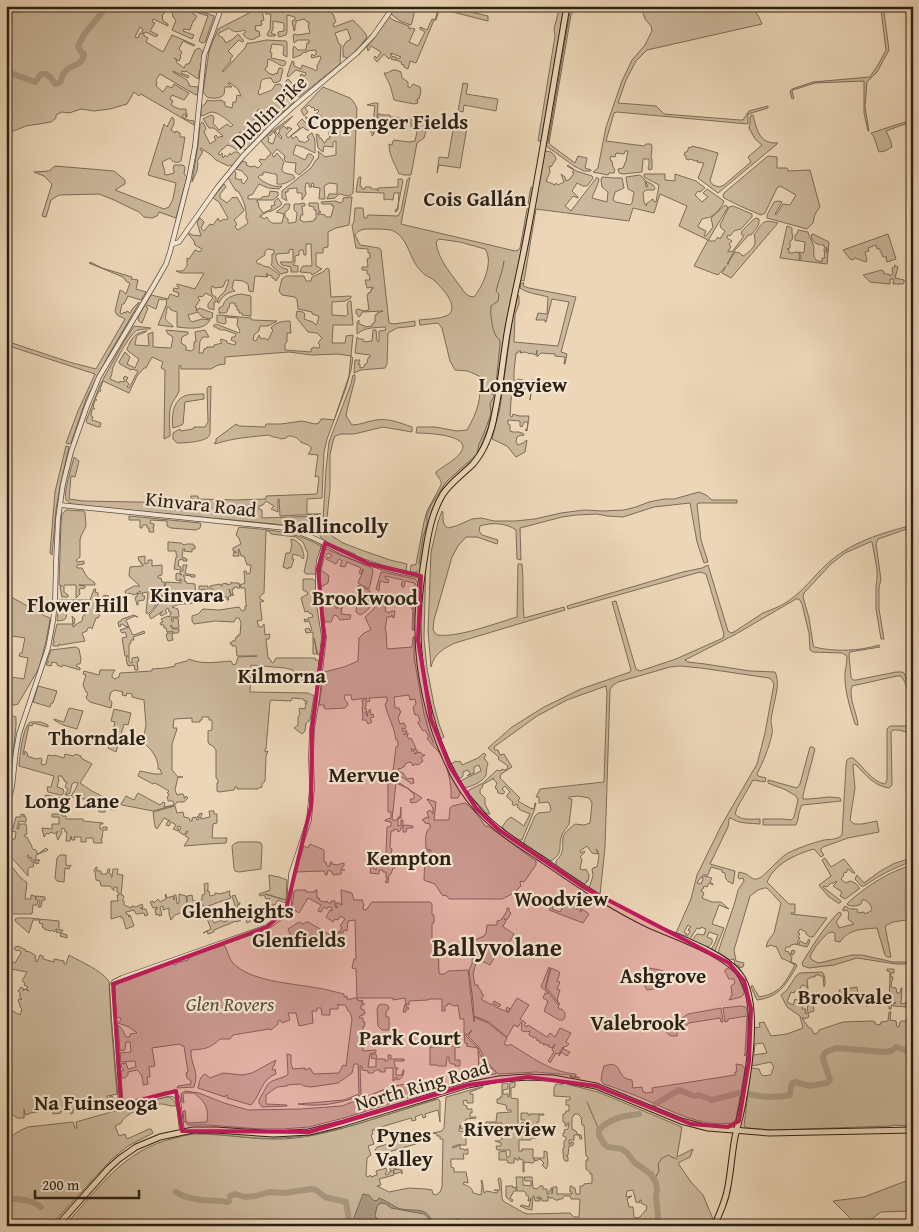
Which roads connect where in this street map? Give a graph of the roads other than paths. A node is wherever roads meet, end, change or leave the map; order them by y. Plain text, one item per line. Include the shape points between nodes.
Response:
1 (222, 6) edge
2 (394, 6) edge
3 (567, 6) edge
4 (173, 244) junction
5 (60, 505) junction
6 (325, 543) junction
7 (421, 576) junction
8 (6, 813) edge
9 (739, 1122) junction
10 (713, 1129) junction
11 (913, 1130) edge
12 (182, 1131) junction
13 (737, 1131) junction
14 (57, 1226) edge
15 (714, 1226) edge

1 - 4 street, Dublin Pike via 204,56 195,146
2 - 4 street, Dublin Pike via 357,53 310,91 255,144 179,242
3 - 7 main road via 494,420 475,461 453,482 436,507
4 - 5 street, Dublin Pike via 166,264 93,390 71,452
5 - 6 street, Kinvara Road via 275,526
5 - 8 street, Dublin Pike via 53,621 48,648 20,734
6 - 7 street, Kinvara Road via 370,564
6 - 12 street via 318,569 318,598 324,637 312,729 309,820 292,874 289,904 281,917 267,927 129,975 114,982 112,989 121,1105 173,1094 177,1096
7 - 9 main road via 418,632 432,719 445,757 476,808 499,830 560,872 643,922 729,963 744,980 751,1009 749,1062
9 - 10 main road
9 - 13 main road
10 - 12 main road, North Ring Road via 681,1121 596,1086 560,1078 528,1076 468,1085 309,1132
10 - 13 main road, North Ring Road
11 - 13 main road, North Ring Road
12 - 14 main road, North Ring Road via 142,1144 119,1159
13 - 15 main road via 727,1191

